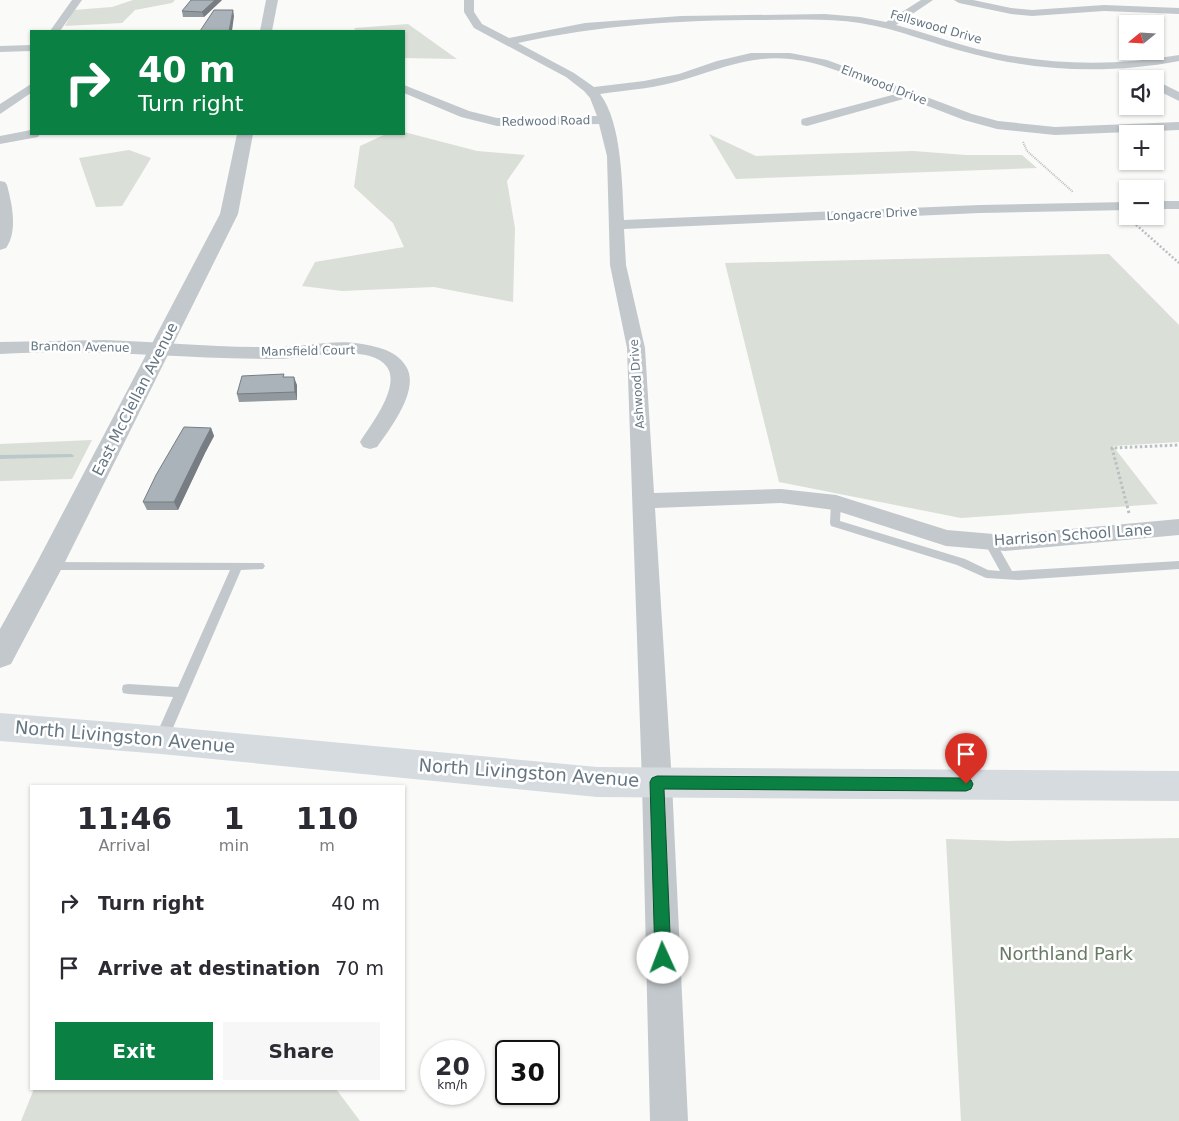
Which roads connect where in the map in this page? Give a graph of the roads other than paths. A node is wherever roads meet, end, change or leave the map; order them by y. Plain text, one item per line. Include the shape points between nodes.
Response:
1 (77, 0) edge
2 (272, 0) edge
3 (469, 0) edge
4 (928, 0) edge
5 (959, 0) edge
6 (1179, 11) edge
7 (887, 26) junction
8 (56, 30) edge
9 (266, 30) edge
10 (507, 42) junction
11 (30, 48) edge
12 (0, 49) edge
13 (1179, 58) edge
14 (1125, 64) junction
15 (1134, 70) edge
16 (30, 89) edge
17 (405, 89) edge
18 (1164, 89) edge
19 (590, 91) junction
20 (908, 94) junction
21 (1179, 97) edge
22 (0, 110) edge
23 (604, 120) junction
24 (807, 122) dead end
25 (1179, 126) edge
26 (30, 135) edge
27 (245, 135) edge
28 (0, 140) edge
29 (1, 192) edge
30 (1179, 204) edge
31 (1164, 205) edge
32 (1119, 206) edge
33 (616, 225) junction
34 (0, 245) edge
35 (0, 348) edge
36 (161, 349) junction
37 (370, 442) dead end
38 (643, 501) junction
39 (836, 503) junction
40 (1179, 527) edge
41 (990, 542) junction
42 (1179, 565) edge
43 (49, 566) junction
44 (237, 566) junction
45 (259, 566) dead end
46 (1008, 575) junction
47 (0, 656) edge
48 (128, 689) dead end
49 (182, 692) junction
50 (0, 727) edge
51 (161, 740) junction
52 (657, 782) junction
53 (1179, 786) edge
54 (669, 1121) edge

1 - 8 street
2 - 9 street
3 - 10 street, Ashwood Drive via 472,20
4 - 7 street
5 - 6 street via 1032,13 1111,8
7 - 10 street, Fellswood Drive via 828,18 723,17 595,25
7 - 14 street, Fellswood Drive via 1023,61 1074,66
10 - 19 street, Ashwood Drive via 570,76
11 - 12 street
13 - 14 street, Fellswood Drive
14 - 15 street
16 - 22 street
17 - 23 street, Redwood Road via 465,114 497,122
18 - 21 street
19 - 20 street, Elmwood Drive via 663,81 695,74 735,59 772,55 823,62
19 - 23 street, Ashwood Drive via 596,97
20 - 24 street
20 - 25 street, Elmwood Drive via 982,121 1024,129 1077,131
23 - 33 street, Ashwood Drive via 614,156
26 - 28 street
27 - 36 street, East McClellan Avenue via 229,214
29 - 34 street via 4,225
30 - 31 street
32 - 33 street, Longacre Drive
33 - 38 street, Ashwood Drive via 618,265 636,348
35 - 36 street, Brandon Avenue via 79,344
36 - 37 street, Mansfield Court via 280,353 342,348 378,353 393,362 400,375 388,417
36 - 43 street, East McClellan Avenue
38 - 39 street, Harrison School Lane via 781,496
38 - 52 street, Ashwood Drive
39 - 41 street, Harrison School Lane via 946,538
39 - 46 lane via 835,523 961,562 986,574
40 - 41 street, Harrison School Lane
41 - 46 lane
42 - 46 lane
43 - 44 lane
43 - 47 street, East McClellan Avenue
44 - 45 lane
44 - 49 lane
48 - 49 lane
49 - 51 lane
50 - 51 main road, North Livingston Avenue
51 - 52 main road, North Livingston Avenue via 596,782
52 - 53 main road, North Livingston Avenue
52 - 54 street, Ashwood Drive

